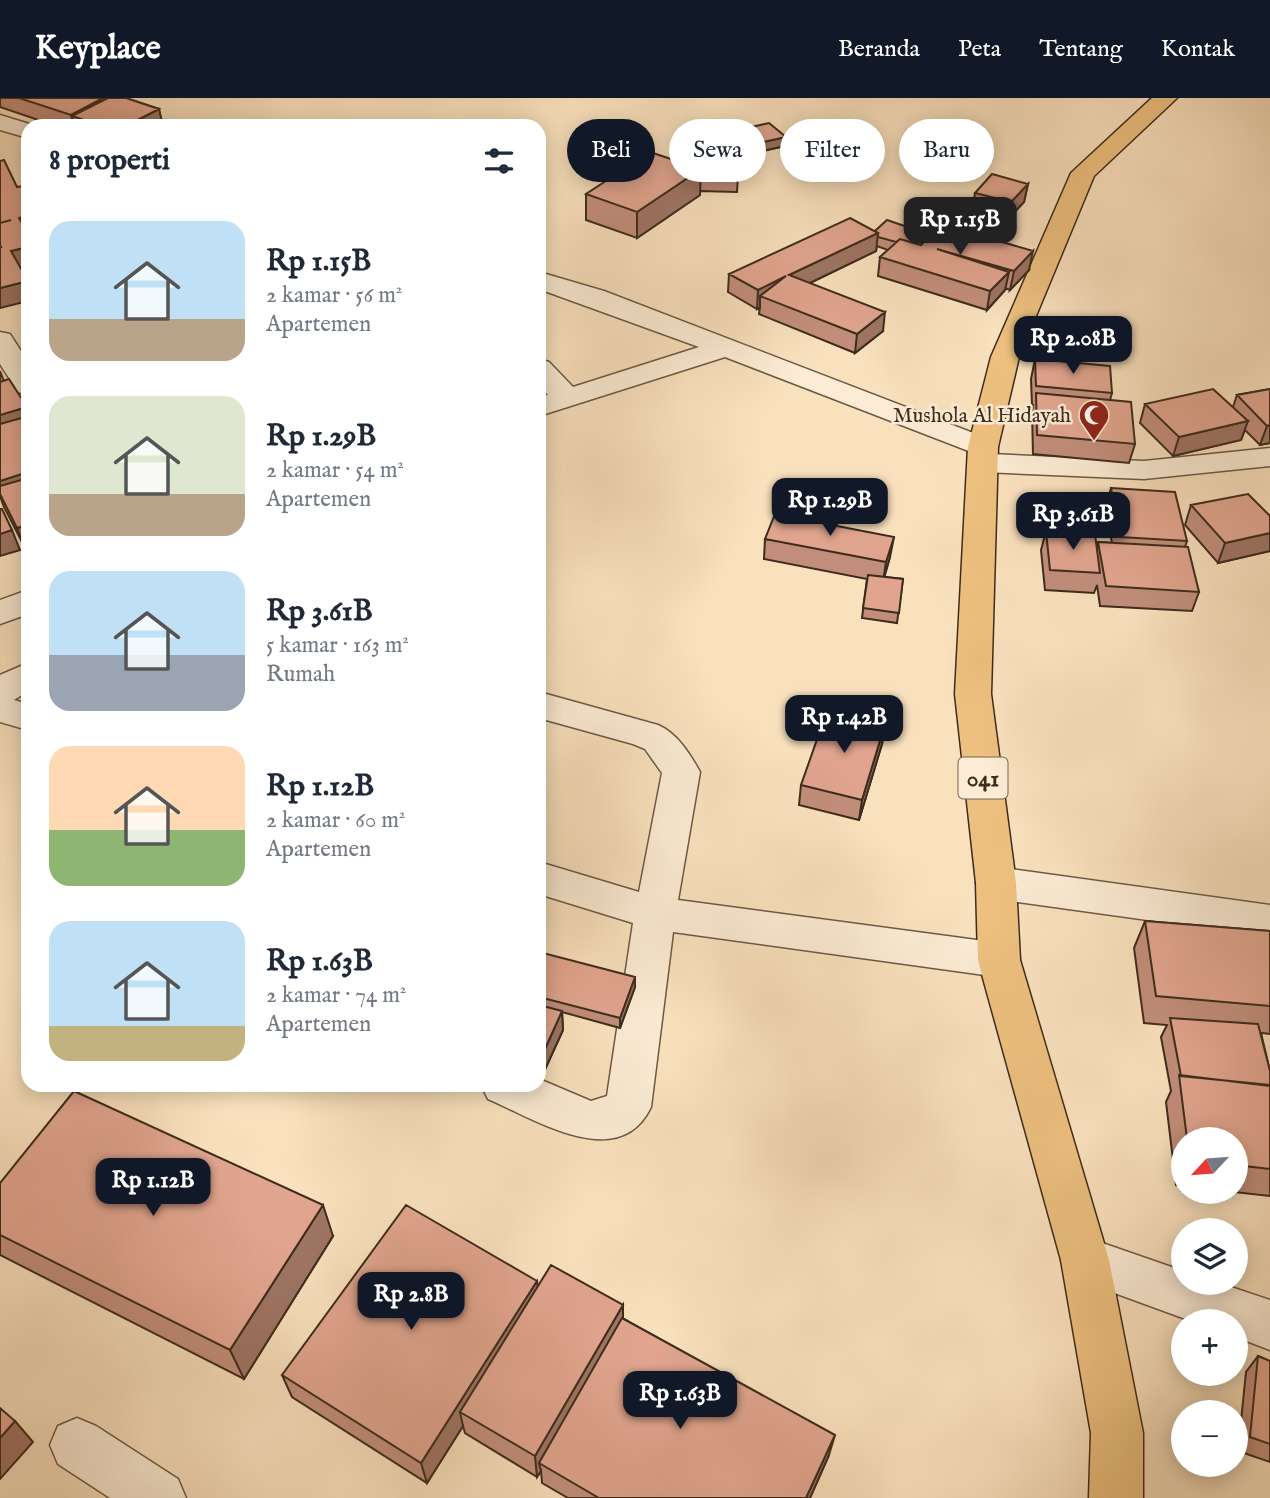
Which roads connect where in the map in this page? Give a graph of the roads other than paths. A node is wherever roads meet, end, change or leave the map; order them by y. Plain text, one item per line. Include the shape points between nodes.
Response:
1 (1166, 98) edge
2 (0, 122) edge
3 (21, 129) edge
4 (546, 283) edge
5 (21, 331) edge
6 (0, 338) edge
7 (726, 348) junction
8 (21, 374) edge
9 (546, 375) edge
10 (568, 398) junction
11 (546, 405) edge
12 (984, 455) junction
13 (1270, 457) edge
14 (21, 604) edge
15 (0, 613) edge
16 (21, 679) edge
17 (0, 692) edge
18 (546, 707) edge
19 (0, 709) edge
20 (21, 715) edge
21 (546, 880) edge
22 (996, 883) junction
23 (655, 913) junction
24 (1270, 920) edge
25 (999, 960) junction
26 (520, 1092) edge
27 (1085, 1260) junction
28 (1270, 1325) edge
29 (77, 1445) dead end
30 (159, 1498) edge
31 (1116, 1498) edge

1 - 12 main road, 041 via 1083,173 1005,357
2 - 3 street
4 - 7 street
5 - 6 street
6 - 8 street
7 - 10 street
7 - 12 street
9 - 10 street
10 - 11 street
12 - 13 street via 1144,470
12 - 22 main road, 041 via 973,694
14 - 15 street
16 - 17 street
18 - 23 street via 658,740 681,772
19 - 20 street
21 - 23 street
22 - 24 street
22 - 25 main road, 041
23 - 25 street
23 - 26 street via 628,1107 611,1119 590,1121
25 - 27 main road, 041
27 - 28 street
27 - 31 main road, 041 via 1117,1433
29 - 30 street

